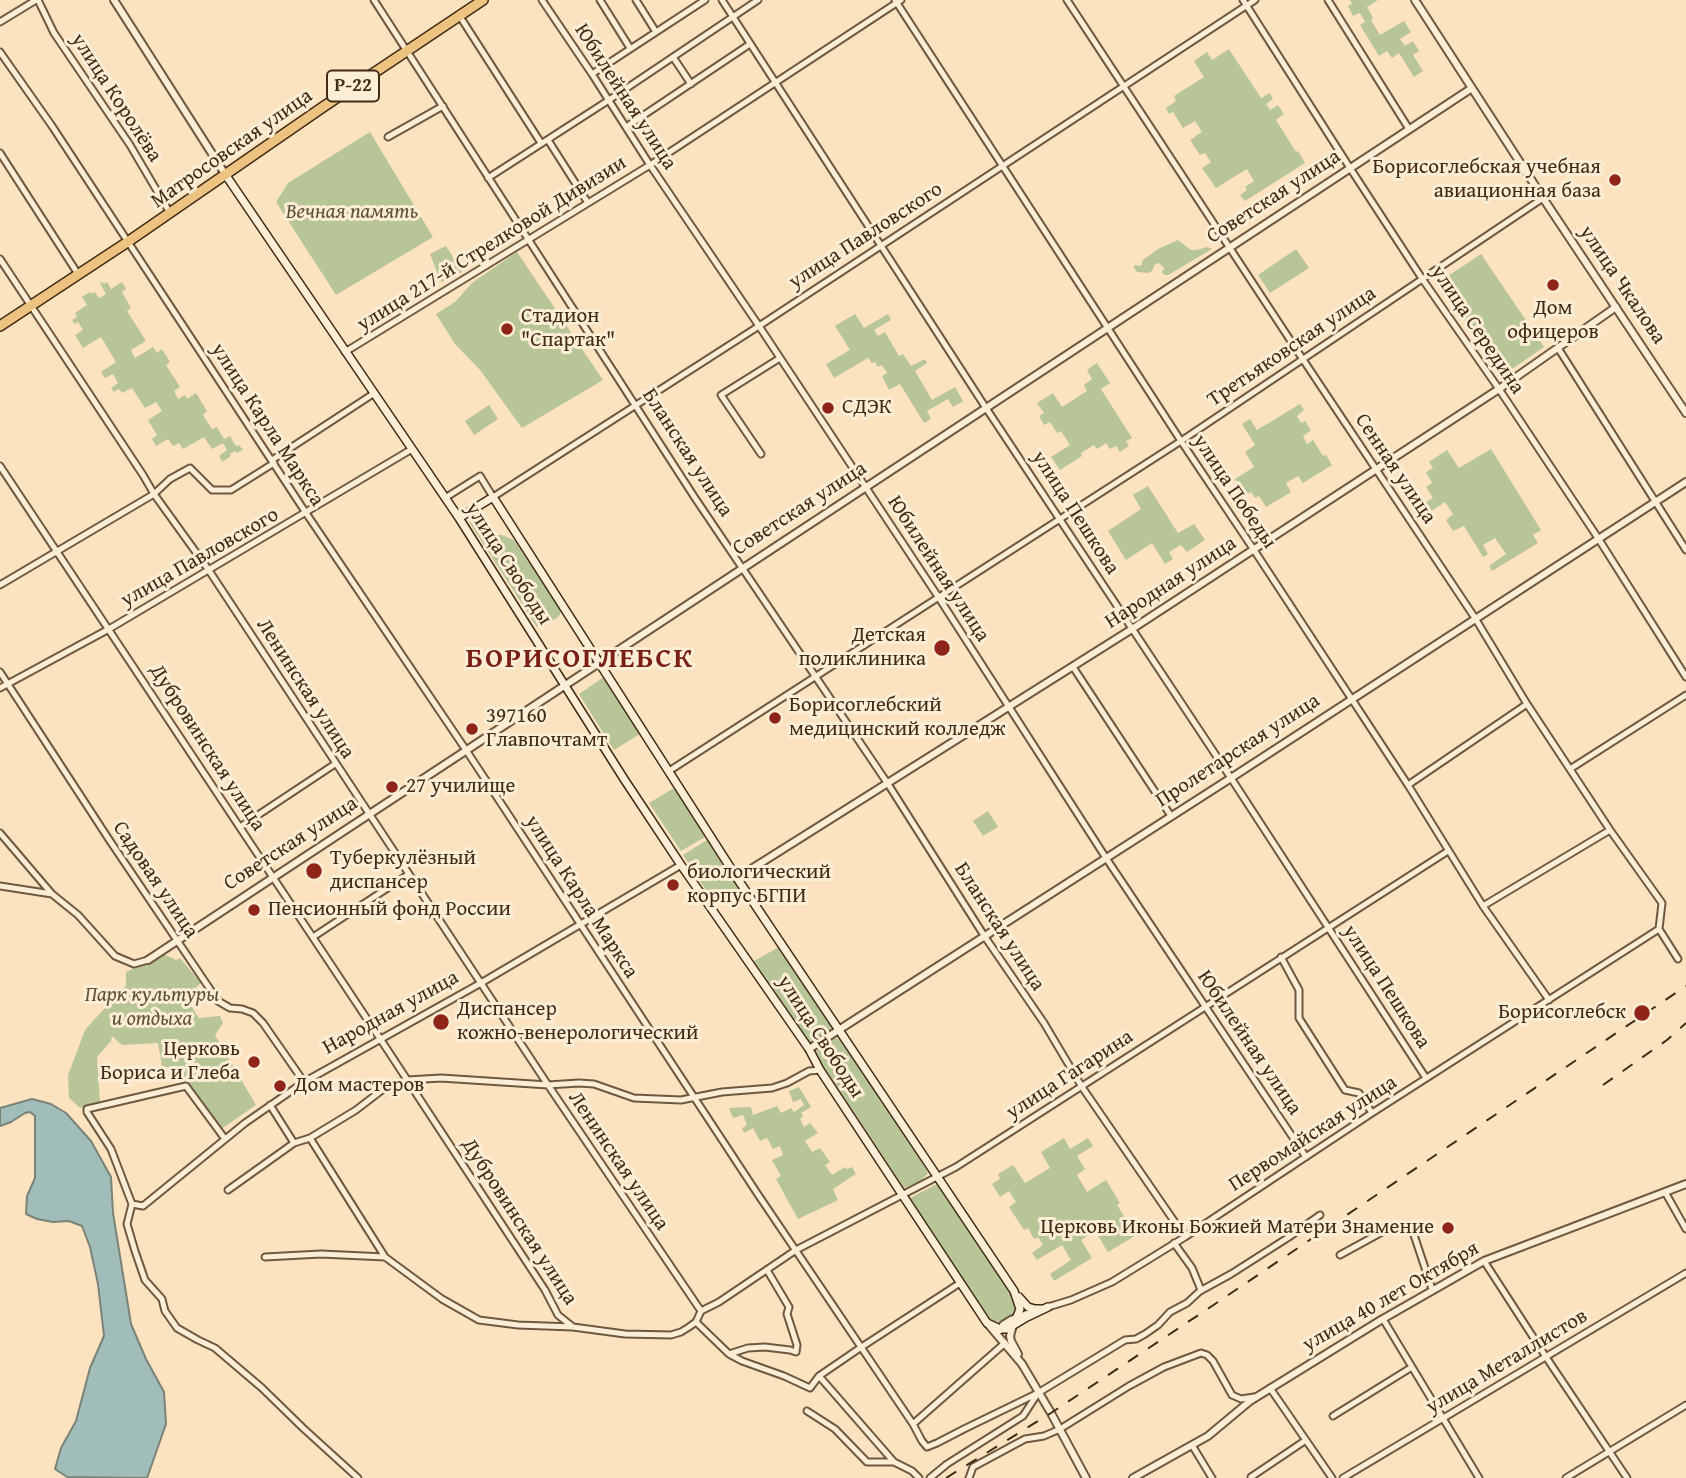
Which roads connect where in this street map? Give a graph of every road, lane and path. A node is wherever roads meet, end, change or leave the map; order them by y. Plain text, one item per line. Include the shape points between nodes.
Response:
1 (37, 0) edge
2 (114, 0) edge
3 (374, 0) edge
4 (483, 0) edge
5 (542, 0) edge
6 (600, 0) edge
7 (636, 0) edge
8 (705, 0) edge
9 (722, 0) edge
10 (758, 0) edge
11 (1067, 0) edge
12 (1255, 0) edge
13 (1328, 0) edge
14 (1415, 0) edge
15 (898, 1) edge
16 (1245, 3) edge
17 (459, 15) junction
18 (733, 18) junction
19 (0, 22) edge
20 (656, 32) junction
21 (750, 44) junction
22 (630, 48) junction
23 (407, 50) junction
24 (0, 52) edge
25 (673, 57) junction
26 (592, 74) junction
27 (775, 83) junction
28 (691, 84) junction
29 (1122, 86) junction
30 (1472, 88) junction
31 (609, 100) junction
32 (443, 106) junction
33 (626, 127) junction
34 (1409, 129) junction
35 (388, 137) dead end
36 (545, 141) junction
37 (0, 153) edge
38 (650, 165) junction
39 (1002, 166) junction
40 (1350, 168) junction
41 (225, 174) junction
42 (488, 178) junction
43 (1543, 198) junction
44 (588, 203) junction
45 (170, 213) junction
46 (528, 240) junction
47 (129, 242) junction
48 (881, 245) junction
49 (1229, 247) junction
50 (0, 259) edge
51 (79, 275) junction
52 (1423, 280) junction
53 (31, 306) junction
54 (1616, 307) junction
55 (0, 326) edge
56 (759, 326) junction
57 (1108, 327) junction
58 (1558, 348) junction
59 (345, 352) junction
60 (780, 358) junction
61 (1302, 358) junction
62 (1499, 390) junction
63 (373, 394) junction
64 (636, 405) junction
65 (986, 408) junction
66 (1686, 413) edge
67 (1181, 441) junction
68 (412, 449) junction
69 (761, 454) dead end
70 (273, 462) junction
71 (0, 466) edge
72 (1376, 470) junction
73 (1686, 482) edge
74 (865, 487) junction
75 (154, 494) junction
76 (493, 497) junction
77 (445, 498) junction
78 (1656, 502) junction
79 (306, 513) junction
80 (459, 519) junction
81 (1060, 519) junction
82 (1598, 538) junction
83 (1254, 550) junction
84 (1686, 550) edge
85 (57, 552) junction
86 (744, 567) junction
87 (208, 569) junction
88 (0, 585) edge
89 (939, 598) junction
90 (1475, 618) junction
91 (109, 629) junction
92 (1132, 629) junction
93 (600, 662) junction
94 (1073, 667) junction
95 (0, 672) edge
96 (817, 677) junction
97 (1686, 677) edge
98 (8, 683) junction
99 (565, 685) junction
100 (0, 688) edge
101 (1686, 695) edge
102 (1352, 699) junction
103 (1527, 704) junction
104 (1009, 707) junction
105 (467, 750) junction
106 (335, 764) junction
107 (1570, 769) junction
108 (669, 771) junction
109 (1231, 778) junction
110 (888, 785) junction
111 (1408, 785) junction
112 (370, 813) junction
113 (1171, 816) junction
114 (240, 827) junction
115 (1610, 830) junction
116 (0, 833) edge
117 (1448, 851) junction
118 (1106, 858) junction
119 (681, 865) junction
120 (410, 874) junction
121 (273, 877) junction
122 (737, 878) junction
123 (0, 886) edge
124 (52, 894) junction
125 (1483, 906) junction
126 (580, 925) junction
127 (1328, 928) junction
128 (1659, 929) junction
129 (313, 937) junction
130 (985, 937) junction
131 (176, 941) junction
132 (1281, 957) junction
133 (1678, 959) dead end
134 (148, 960) joint
135 (481, 983) junction
136 (1549, 1000) junction
137 (1205, 1006) junction
138 (838, 1030) junction
139 (381, 1040) junction
140 (811, 1053) junction
141 (820, 1070) junction
142 (801, 1076) junction
143 (1426, 1078) junction
144 (407, 1080) junction
145 (304, 1082) junction
146 (548, 1085) junction
147 (1082, 1087) junction
148 (694, 1096) junction
149 (270, 1105) junction
150 (1372, 1113) junction
151 (310, 1138) junction
152 (225, 1139) junction
153 (294, 1143) junction
154 (1306, 1157) junction
155 (936, 1177) junction
156 (1686, 1184) edge
157 (228, 1190) dead end
158 (1665, 1192) junction
159 (901, 1194) junction
160 (132, 1204) junction
161 (1320, 1215) dead end
162 (1686, 1229) edge
163 (1185, 1237) junction
164 (1174, 1243) junction
165 (796, 1250) junction
166 (1340, 1255) dead end
167 (265, 1257) dead end
168 (385, 1257) junction
169 (1484, 1261) junction
170 (767, 1270) junction
171 (1686, 1273) edge
172 (960, 1283) junction
173 (1433, 1289) junction
174 (1201, 1290) junction
175 (1014, 1291) junction
176 (1044, 1308) junction
177 (701, 1311) junction
178 (1018, 1316) junction
179 (1383, 1319) junction
180 (695, 1322) junction
181 (1013, 1325) junction
182 (573, 1327) junction
183 (1002, 1337) junction
184 (860, 1348) junction
185 (729, 1354) junction
186 (1546, 1357) junction
187 (1412, 1367) junction
188 (820, 1377) junction
189 (1033, 1384) junction
190 (1270, 1388) junction
191 (1038, 1393) junction
192 (1260, 1395) junction
193 (1241, 1399) junction
194 (1686, 1405) edge
195 (1239, 1410) junction
196 (807, 1411) dead end
197 (1333, 1416) dead end
198 (1443, 1419) junction
199 (913, 1424) junction
200 (1060, 1429) junction
201 (1306, 1440) junction
202 (1192, 1445) junction
203 (1610, 1451) junction
204 (894, 1462) junction
205 (1352, 1476) edge
206 (1251, 1477) edge
207 (358, 1478) edge
208 (919, 1478) edge
209 (930, 1478) edge
210 (969, 1478) edge
211 (1086, 1478) edge
212 (1133, 1478) edge
213 (1212, 1478) edge
214 (1332, 1478) edge
215 (1343, 1478) edge
216 (1479, 1478) edge
217 (1566, 1478) edge
218 (1627, 1478) edge

1 - 19 street
1 - 45 street, улица Королёва
2 - 41 street, улица Свободы
3 - 23 street, Бланская улица
4 - 17 highway, Матросовская улица / Р-22
5 - 26 street, Юбилейная улица
6 - 22 street
7 - 20 street
8 - 20 street
9 - 18 street, улица Пешкова
10 - 18 street
11 - 29 street, Сенная улица
12 - 16 street, улица Павловского
13 - 34 street
14 - 30 street, улица Чкалова
15 - 27 street, улица 217-й Стрелковой Дивизии
15 - 39 street, улица Победы
16 - 29 street, улица Павловского
16 - 40 street, улица Середина
17 - 23 highway, Матросовская улица / Р-22
17 - 36 street
18 - 21 street, улица Пешкова
18 - 25 street
20 - 22 street
21 - 27 street, улица Пешкова
21 - 28 street
22 - 26 street
23 - 32 street, Бланская улица
23 - 41 highway, Матросовская улица / Р-22
24 - 47 street, улица Карла Маркса
25 - 28 street
25 - 31 street
26 - 31 street, Юбилейная улица
27 - 38 street, улица 217-й Стрелковой Дивизии
27 - 48 street, улица Пешкова
28 - 33 street
29 - 39 street, улица Павловского
29 - 49 street, Сенная улица
30 - 34 street, Советская улица
30 - 43 street, улица Чкалова
31 - 33 street, Юбилейная улица
31 - 36 street
32 - 35 street
32 - 42 street, Бланская улица
33 - 38 street, Юбилейная улица
34 - 40 street, Советская улица
36 - 42 street
36 - 44 street
37 - 51 street
38 - 44 street, улица 217-й Стрелковой Дивизии
38 - 56 street, Юбилейная улица
39 - 48 street, улица Павловского
39 - 57 street, улица Победы
40 - 49 street, Советская улица
40 - 52 street, улица Середина
41 - 45 highway, Матросовская улица / Р-22
41 - 59 main road, улица Свободы
42 - 46 street, Бланская улица
43 - 52 street, Третьяковская улица
43 - 54 street, улица Чкалова
44 - 46 street, улица 217-й Стрелковой Дивизии
45 - 47 highway, Матросовская улица / Р-22
46 - 59 street, улица 217-й Стрелковой Дивизии
46 - 64 street, Бланская улица
47 - 51 highway, Матросовская улица / Р-22
47 - 70 street, улица Карла Маркса
48 - 56 street, улица Павловского
48 - 65 street, улица Пешкова
49 - 57 street, Советская улица
49 - 61 street, Сенная улица
50 - 53 street, Ленинская улица
51 - 53 highway, Матросовская улица / Р-22
52 - 61 street, Третьяковская улица
52 - 62 street, улица Середина
53 - 55 highway, Матросовская улица / Р-22
53 - 75 street, Ленинская улица
54 - 58 street, Народная улица
54 - 66 street, улица Чкалова
56 - 60 street, Юбилейная улица
56 - 64 street, улица Павловского
57 - 65 street, Советская улица
57 - 67 street, улица Победы
58 - 62 street, Народная улица
58 - 78 street
59 - 63 main road, улица Свободы
60 - 69 street via 721,394
60 - 74 street, Юбилейная улица
61 - 67 street, Третьяковская улица
61 - 72 street, Сенная улица
62 - 72 street, Народная улица
62 - 82 street, улица Середина
63 - 68 main road, улица Свободы
63 - 70 street
64 - 76 street, улица Павловского
64 - 86 street, Бланская улица
65 - 74 street, Советская улица
65 - 81 street, улица Пешкова
67 - 81 street, Третьяковская улица
67 - 83 street, улица Победы
68 - 77 main road, улица Свободы
68 - 79 street, улица Павловского
70 - 75 street via 231,490 212,490 190,468
70 - 79 street, улица Карла Маркса
71 - 85 street, Дубровинская улица
72 - 83 street, Народная улица
72 - 90 street, Сенная улица
73 - 78 street, Пролетарская улица
74 - 86 street, Советская улица
74 - 89 street, Юбилейная улица
75 - 85 street
75 - 87 street, Ленинская улица
76 - 77 street via 480,476
76 - 80 main road
76 - 93 main road, улица Свободы
77 - 80 main road, улица Свободы
78 - 82 street, Пролетарская улица
78 - 84 street
79 - 87 street, улица Павловского
79 - 105 street, улица Карла Маркса
80 - 99 main road, улица Свободы
81 - 89 street, Третьяковская улица
81 - 92 street, улица Пешкова
82 - 90 street, Пролетарская улица
82 - 97 street, улица Середина
83 - 92 street, Народная улица
83 - 102 street, улица Победы
85 - 88 street
85 - 91 street, Дубровинская улица
86 - 93 street, Советская улица
86 - 96 street, Бланская улица
87 - 91 street, улица Павловского
87 - 106 street, Ленинская улица
89 - 96 street, Третьяковская улица
89 - 104 street, Юбилейная улица
90 - 102 street, Пролетарская улица
90 - 103 street, Сенная улица
91 - 98 street, улица Павловского
91 - 114 street, Дубровинская улица
92 - 94 street, Народная улица
92 - 109 street, улица Пешкова
93 - 99 street, Советская улица
93 - 108 main road, улица Свободы
94 - 104 street, Народная улица
94 - 113 street
95 - 98 street, Садовая улица
96 - 108 street, Третьяковская улица
96 - 110 street, Бланская улица
98 - 100 street, улица Павловского
98 - 131 street, Садовая улица
99 - 105 street, Советская улица
99 - 119 main road, улица Свободы
101 - 107 street
102 - 109 street, Пролетарская улица
102 - 111 street, улица Победы
103 - 107 street, Сенная улица
103 - 111 street
104 - 110 street, Народная улица
104 - 118 street, Юбилейная улица
105 - 112 street, Советская улица
105 - 126 street, улица Карла Маркса
106 - 112 street, Ленинская улица
106 - 114 street
107 - 115 street, Сенная улица
108 - 122 main road, улица Свободы
109 - 113 street, Пролетарская улица
109 - 127 street, улица Пешкова
110 - 122 street, Народная улица
110 - 130 street, Бланская улица
111 - 117 street, улица Победы
112 - 120 street, Ленинская улица
112 - 121 street, Советская улица
113 - 118 street, Пролетарская улица
114 - 121 street, Дубровинская улица
115 - 125 street
115 - 128 street, Сенная улица via 1662,903
116 - 124 street
117 - 125 street, улица Победы
117 - 127 street, улица Гагарина
118 - 130 street, Пролетарская улица
118 - 137 street, Юбилейная улица
119 - 126 street, Народная улица
119 - 140 main road, улица Свободы
120 - 129 street
120 - 135 street, Ленинская улица
121 - 129 street, Дубровинская улица
121 - 131 street, Советская улица
122 - 138 main road, улица Свободы
123 - 124 street
124 - 134 street via 115,956 134,964
125 - 136 street, улица Победы
126 - 135 street, Народная улица
126 - 148 street, улица Карла Маркса
127 - 132 street, улица Гагарина
127 - 143 street, улица Пешкова
128 - 133 street, Сенная улица
128 - 136 street, Первомайская улица
129 - 139 street, Дубровинская улица
130 - 138 street, Пролетарская улица
130 - 147 street, Бланская улица
131 - 134 street, Советская улица
131 - 145 street, Садовая улица via 218,1001 253,1013
132 - 137 street, улица Гагарина
132 - 150 street via 1299,990 1299,1018 1345,1090 1359,1093
135 - 139 street, Народная улица
135 - 146 street, Ленинская улица
136 - 143 street, Первомайская улица
137 - 147 street, улица Гагарина
137 - 154 street, Юбилейная улица
138 - 140 street, Пролетарская улица
138 - 155 main road, улица Свободы
139 - 144 street, Дубровинская улица
139 - 145 street, Народная улица
140 - 141 main road, улица Свободы
140 - 142 street via 808,1069
141 - 142 street
141 - 159 main road, улица Свободы
142 - 148 street via 772,1087
143 - 150 street, Первомайская улица
144 - 146 street
144 - 151 street via 386,1087
144 - 182 street, Дубровинская улица via 558,1315
145 - 149 street, Народная улица
146 - 148 street via 594,1084 634,1098 681,1100
146 - 177 street, Ленинская улица
147 - 155 street, улица Гагарина
147 - 163 street, Бланская улица
148 - 165 street, улица Карла Маркса
149 - 152 street, Народная улица
149 - 153 street
150 - 154 street, Первомайская улица
151 - 153 street
151 - 168 street
152 - 160 street, Народная улица via 143,1206
152 - 160 street via 186,1086 87,1109 111,1149
153 - 157 street
154 - 163 street, Первомайская улица
155 - 159 street, улица Гагарина
155 - 175 main road, улица Свободы
156 - 158 street, улица 40 лет Октября
158 - 162 street
158 - 169 street, улица 40 лет Октября
159 - 165 street, улица Гагарина
159 - 172 main road, улица Свободы
160 - 207 street via 127,1224 145,1279 177,1328 215,1348
161 - 174 street
163 - 164 street, Первомайская улица
164 - 174 street
164 - 176 street, Первомайская улица via 1112,1282
165 - 170 street, улица Гагарина
165 - 184 street, улица Карла Маркса
166 - 173 street via 1393,1226 1411,1226
167 - 168 street
168 - 182 street via 479,1320
169 - 173 street, улица 40 лет Октября
169 - 186 street
170 - 177 street, улица Гагарина
170 - 185 street via 789,1307 796,1352 765,1347
171 - 186 street, улица Металлистов
172 - 183 main road, улица Свободы
172 - 184 street
173 - 179 street, улица 40 лет Октября
174 - 191 street via 1145,1335 1125,1340
175 - 176 main road via 1028,1307
175 - 178 main road, улица Свободы
176 - 178 street
176 - 181 main road
177 - 180 street
178 - 181 main road
178 - 183 street via 1003,1325
179 - 187 street
179 - 190 street, улица 40 лет Октября
180 - 182 street via 671,1335
180 - 185 street
181 - 183 main road
181 - 189 street, улица Свободы via 1011,1342
183 - 189 street, улица Свободы
183 - 199 street
184 - 188 street
184 - 199 street, улица Карла Маркса
185 - 188 street via 810,1388
186 - 198 street, улица Металлистов
186 - 203 street
187 - 197 street
187 - 198 street
188 - 204 street
189 - 191 street, улица Свободы
190 - 192 street, улица 40 лет Октября
190 - 201 street
191 - 199 street, улица Карла Маркса via 927,1447
191 - 200 street, улица Свободы
191 - 209 street via 1023,1416
192 - 193 street
192 - 195 street, улица 40 лет Октября
193 - 195 street
193 - 200 street via 1233,1395 1213,1361 1200,1353 1164,1367
194 - 203 street
195 - 202 street, улица 40 лет Октября
196 - 204 street via 835,1429 867,1462
198 - 205 street, улица Металлистов
198 - 216 street
200 - 210 street via 1004,1450 973,1467
200 - 211 street, улица Свободы
201 - 206 street
201 - 214 street
202 - 212 street, улица 40 лет Октября
202 - 213 street
203 - 217 street
203 - 218 street
204 - 208 street
205 - 215 street, улица Металлистов

